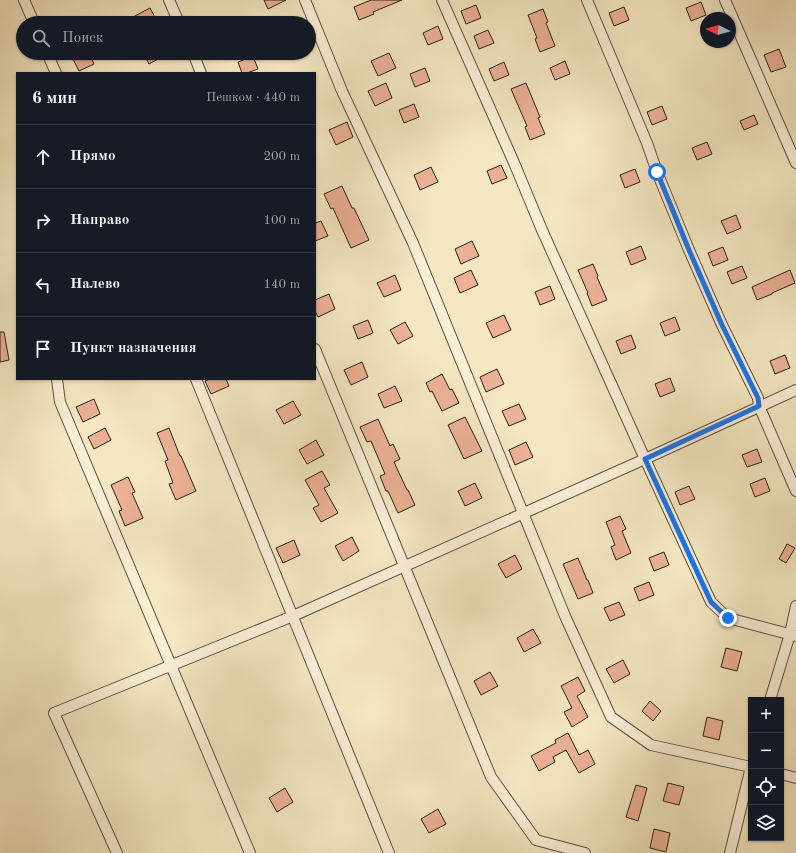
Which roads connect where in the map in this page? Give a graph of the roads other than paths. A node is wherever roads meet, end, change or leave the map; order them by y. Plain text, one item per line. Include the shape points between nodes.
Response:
1 (24, 0) edge
2 (168, 0) edge
3 (305, 0) edge
4 (442, 0) edge
5 (587, 0) edge
6 (724, 0) edge
7 (31, 16) edge
8 (176, 16) edge
9 (312, 16) edge
10 (316, 27) edge
11 (50, 60) edge
12 (196, 60) edge
13 (56, 72) edge
14 (201, 72) edge
15 (796, 163) edge
16 (316, 351) edge
17 (57, 380) edge
18 (196, 380) edge
19 (796, 390) edge
20 (759, 406) junction
21 (645, 459) junction
22 (796, 491) edge
23 (523, 514) junction
24 (405, 566) junction
25 (796, 606) edge
26 (293, 616) junction
27 (793, 635) edge
28 (172, 666) junction
29 (771, 697) edge
30 (748, 766) edge
31 (751, 769) edge
32 (784, 775) edge
33 (796, 778) edge
34 (117, 853) edge
35 (250, 853) edge
36 (389, 853) edge
37 (585, 853) edge
38 (730, 853) edge

1 - 7 street
2 - 8 street
3 - 9 street
4 - 21 street
5 - 20 street via 689,250 758,398
6 - 15 street
10 - 23 street via 342,91 413,243
11 - 13 street
12 - 14 street
16 - 24 street
17 - 28 street via 60,402
18 - 26 street
19 - 20 street
20 - 21 street
20 - 22 street
21 - 23 street
21 - 27 street via 711,602 728,618
23 - 24 street
23 - 30 street via 565,616 611,717 650,745
24 - 26 street
24 - 37 street via 491,777 536,840
25 - 27 street
26 - 28 street
26 - 36 street
27 - 29 street
28 - 34 street via 54,713
28 - 35 street
31 - 38 street
32 - 33 street

